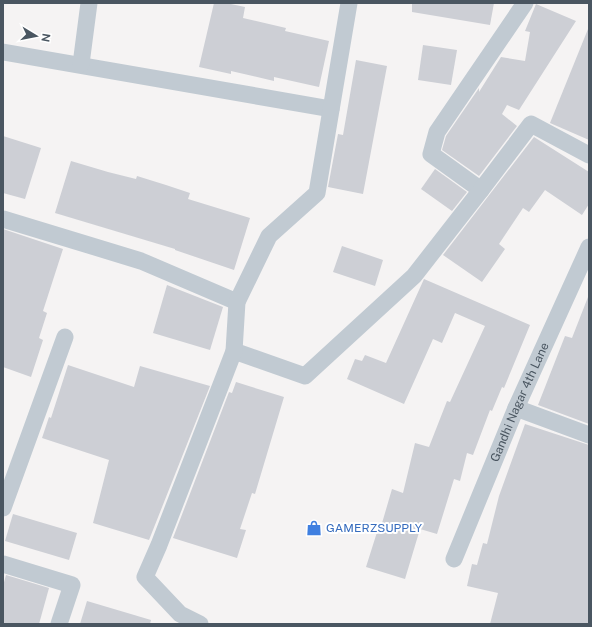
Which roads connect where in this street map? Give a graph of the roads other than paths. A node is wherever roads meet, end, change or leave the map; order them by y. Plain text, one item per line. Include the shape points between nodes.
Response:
1 (89, 3) edge
2 (349, 3) edge
3 (525, 3) edge
4 (3, 52) edge
5 (81, 64) junction
6 (331, 109) junction
7 (589, 155) edge
8 (482, 190) junction
9 (3, 219) edge
10 (589, 247) edge
11 (237, 302) junction
12 (65, 337) dead end
13 (234, 351) junction
14 (516, 408) junction
15 (589, 435) edge
16 (3, 508) edge
17 (454, 559) dead end
18 (3, 564) edge
19 (59, 624) edge
20 (200, 624) edge

1 - 5 street
2 - 6 street
3 - 8 street via 437,132 431,154
4 - 5 street
5 - 6 street
6 - 11 street via 317,193 269,236
7 - 8 street via 531,124
8 - 13 street via 414,276 305,376
9 - 11 street via 141,261
10 - 14 street, Gandhi Nagar 4th Lane
11 - 13 street
12 - 16 street
13 - 20 street via 145,577 180,614
14 - 15 street
14 - 17 street, Gandhi Nagar 4th Lane
18 - 19 street via 72,585

